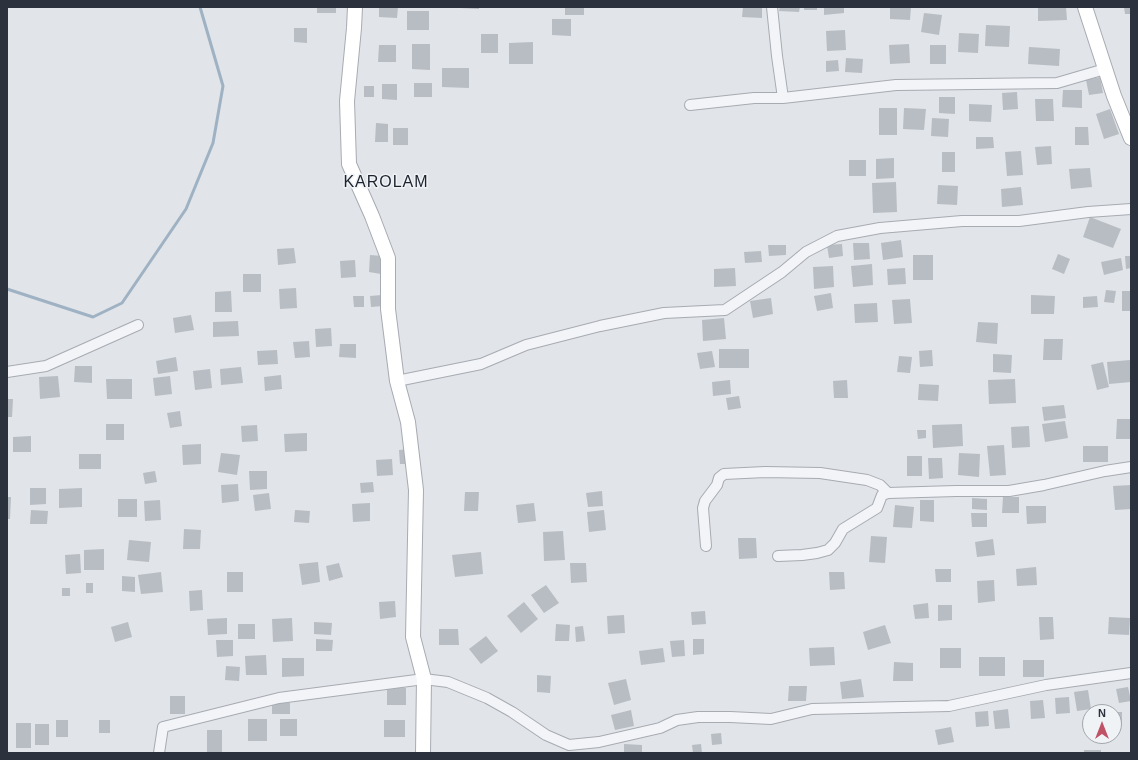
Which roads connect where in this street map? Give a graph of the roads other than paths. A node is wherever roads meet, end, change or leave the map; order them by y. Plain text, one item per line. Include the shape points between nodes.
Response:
1 (355, 7) edge
2 (772, 7) edge
3 (1085, 7) edge
4 (1105, 69) junction
5 (783, 98) junction
6 (690, 105) dead end
7 (1131, 138) edge
8 (1131, 209) edge
9 (138, 325) dead end
10 (7, 372) edge
11 (397, 381) junction
12 (1131, 466) edge
13 (888, 493) junction
14 (706, 546) dead end
15 (778, 556) dead end
16 (1131, 673) edge
17 (424, 679) junction
18 (159, 753) edge
19 (423, 753) edge

1 - 11 main road via 347,101 349,164 388,258 388,309
2 - 5 street
3 - 4 main road
4 - 5 street via 1057,83 896,85
4 - 7 main road
5 - 6 street via 754,98
8 - 11 street via 1019,221 962,221 880,228 836,236 806,252 782,272 726,310 664,313 600,326 526,345 481,364
9 - 10 street via 46,366
11 - 17 main road via 408,422 416,490 413,637
12 - 13 street via 1009,491
13 - 14 street via 880,485 868,480 820,473 724,474 719,478 703,508
13 - 15 street via 882,495 877,508 843,529 836,543 828,550
16 - 17 street via 1046,685 949,706 818,709 771,718 698,717 677,720 660,728 614,738 569,745 546,735 487,698 448,682
17 - 18 street via 279,698 163,727
17 - 19 main road

